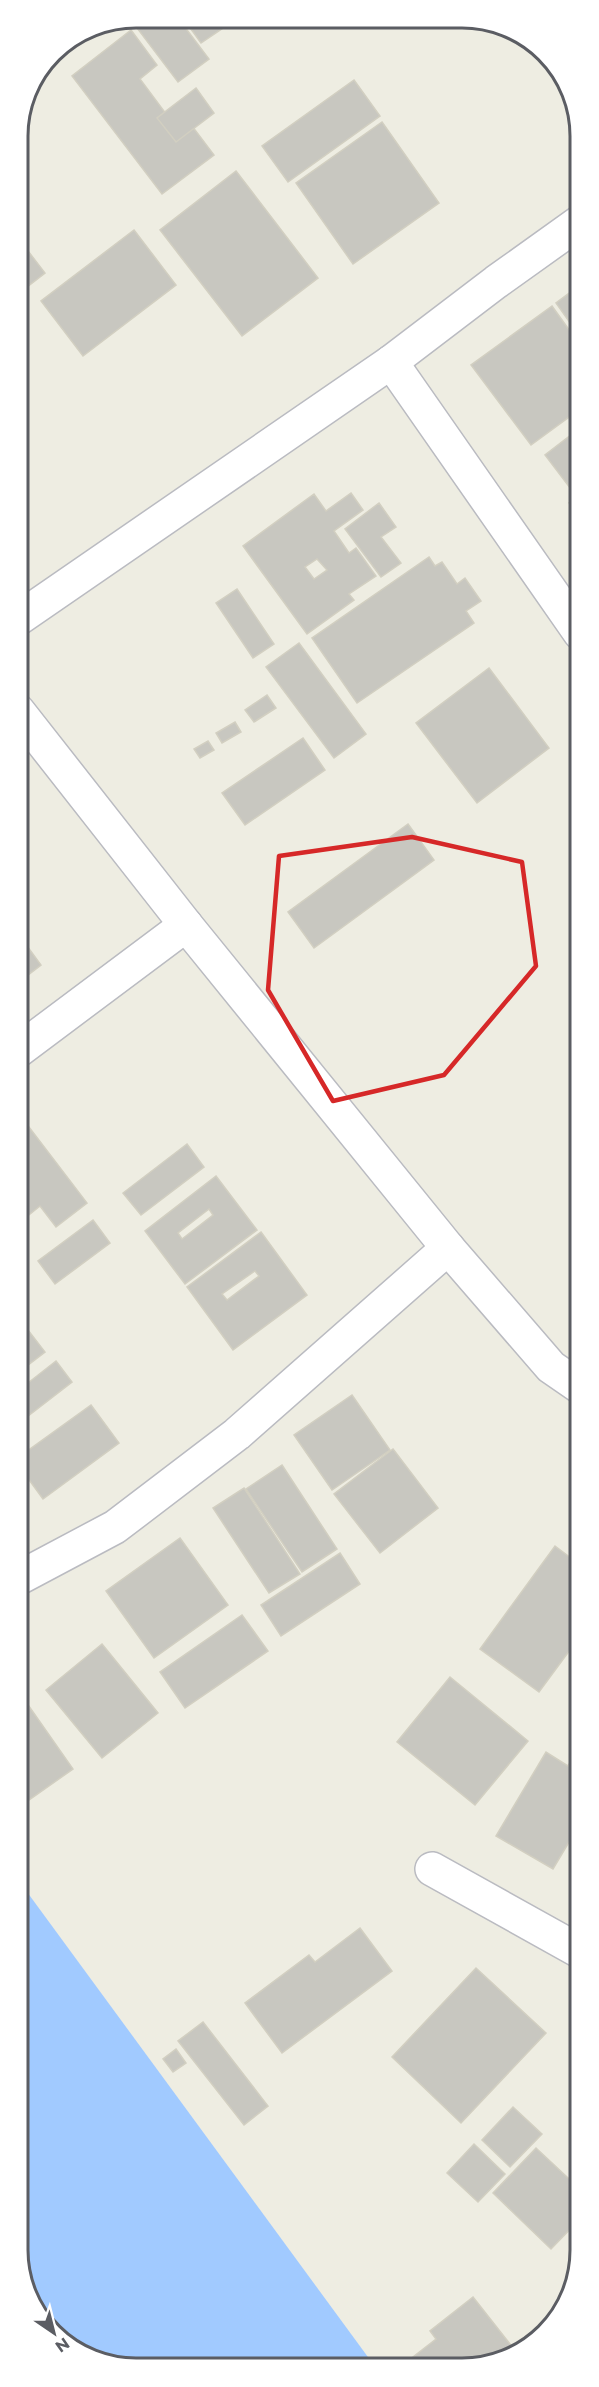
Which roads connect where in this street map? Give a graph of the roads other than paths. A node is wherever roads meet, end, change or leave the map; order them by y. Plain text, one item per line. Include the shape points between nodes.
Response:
1 (570, 229) edge
2 (391, 362) junction
3 (29, 612) edge
4 (570, 619) edge
5 (29, 725) edge
6 (186, 925) junction
7 (29, 1043) edge
8 (448, 1248) junction
9 (570, 1380) edge
10 (28, 1573) edge
11 (432, 1869) dead end
12 (570, 1946) edge

1 - 2 street
2 - 3 street
2 - 4 street
5 - 6 street
6 - 7 street
6 - 8 street
8 - 9 street via 550,1367
8 - 10 street via 237,1434 115,1527
11 - 12 street

